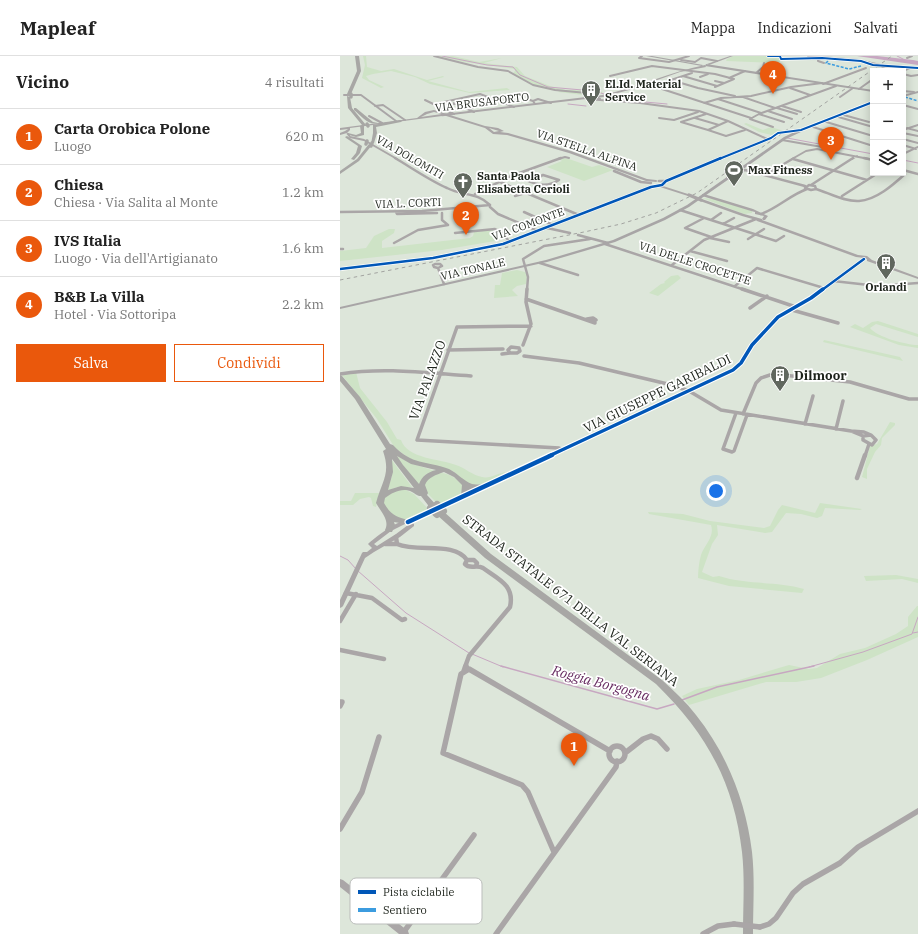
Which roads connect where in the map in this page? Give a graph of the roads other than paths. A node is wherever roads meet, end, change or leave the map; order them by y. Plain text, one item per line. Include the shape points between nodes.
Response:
1 (358, 56) edge
2 (434, 56) edge
3 (642, 56) edge
4 (648, 56) edge
5 (689, 56) edge
6 (730, 56) edge
7 (780, 56) edge
8 (808, 56) edge
9 (818, 56) edge
10 (912, 56) edge
11 (907, 58) dead end
12 (781, 59) dead end
13 (676, 60) junction
14 (681, 60) dead end
15 (717, 61) junction
16 (764, 63) dead end
17 (824, 63) dead end
18 (874, 64) junction
19 (705, 65) junction
20 (885, 66) junction
21 (883, 68) edge
22 (911, 68) junction
23 (918, 68) edge
24 (906, 70) edge
25 (684, 71) junction
26 (745, 71) junction
27 (694, 72) junction
28 (708, 73) junction
29 (756, 73) junction
30 (906, 75) edge
31 (918, 75) edge
32 (610, 76) dead end
33 (683, 76) junction
34 (700, 77) dead end
35 (729, 78) junction
36 (671, 80) junction
37 (715, 81) dead end
38 (870, 81) edge
39 (646, 82) junction
40 (679, 83) junction
41 (724, 83) junction
42 (822, 83) junction
43 (717, 86) junction
44 (836, 86) junction
45 (788, 88) junction
46 (853, 88) junction
47 (909, 88) dead end
48 (859, 89) junction
49 (906, 89) edge
50 (708, 90) junction
51 (870, 91) edge
52 (906, 91) edge
53 (917, 93) edge
54 (349, 95) junction
55 (734, 95) junction
56 (810, 95) junction
57 (906, 95) edge
58 (599, 97) junction
59 (729, 97) junction
60 (737, 97) junction
61 (741, 97) junction
62 (840, 97) dead end
63 (527, 99) dead end
64 (717, 99) junction
65 (425, 100) dead end
66 (448, 101) junction
67 (533, 101) junction
68 (551, 102) junction
69 (704, 103) junction
70 (870, 103) edge
71 (435, 104) junction
72 (454, 104) junction
73 (535, 104) junction
74 (375, 106) junction
75 (781, 106) junction
76 (906, 106) edge
77 (514, 107) junction
78 (776, 108) junction
79 (918, 108) edge
80 (355, 111) junction
81 (471, 111) junction
82 (698, 111) junction
83 (768, 111) junction
84 (801, 112) dead end
85 (424, 114) junction
86 (453, 114) junction
87 (707, 114) junction
88 (760, 114) junction
89 (797, 114) dead end
90 (840, 114) junction
91 (369, 116) dead end
92 (435, 116) junction
93 (835, 116) junction
94 (419, 118) junction
95 (659, 118) dead end
96 (695, 118) junction
97 (751, 118) junction
98 (412, 119) junction
99 (792, 119) dead end
100 (400, 121) junction
101 (728, 121) junction
102 (823, 121) junction
103 (784, 122) dead end
104 (869, 122) dead end
105 (379, 123) junction
106 (861, 124) junction
107 (364, 125) junction
108 (719, 125) junction
109 (918, 125) edge
110 (810, 126) junction
111 (870, 126) edge
112 (484, 127) junction
113 (773, 127) dead end
114 (497, 129) junction
115 (849, 129) junction
116 (906, 129) edge
117 (906, 129) edge
118 (708, 130) junction
119 (746, 130) junction
120 (491, 131) junction
121 (503, 131) junction
122 (918, 131) edge
123 (345, 132) edge
124 (497, 133) junction
125 (340, 134) edge
126 (906, 134) edge
127 (508, 135) junction
128 (868, 135) edge
129 (918, 136) edge
130 (785, 140) junction
131 (906, 140) edge
132 (359, 142) junction
133 (918, 142) edge
134 (870, 143) edge
135 (369, 144) junction
136 (870, 145) edge
137 (906, 146) edge
138 (866, 147) dead end
139 (917, 148) edge
140 (906, 153) edge
141 (857, 156) junction
142 (569, 158) dead end
143 (870, 158) edge
144 (870, 158) edge
145 (792, 159) junction
146 (352, 161) junction
147 (744, 169) junction
148 (834, 170) junction
149 (340, 171) edge
150 (614, 171) dead end
151 (906, 172) edge
152 (918, 174) edge
153 (515, 175) junction
154 (765, 175) junction
155 (873, 176) edge
156 (903, 176) edge
157 (530, 180) junction
158 (647, 180) junction
159 (867, 180) junction
160 (658, 181) junction
161 (500, 182) junction
162 (664, 182) junction
163 (651, 184) junction
164 (811, 185) junction
165 (658, 186) junction
166 (668, 188) junction
167 (806, 188) junction
168 (816, 189) junction
169 (708, 192) junction
170 (525, 193) junction
171 (476, 194) junction
172 (514, 196) dead end
173 (842, 196) junction
174 (702, 198) junction
175 (714, 198) junction
176 (487, 206) junction
177 (456, 209) junction
178 (749, 209) junction
179 (680, 210) junction
180 (340, 212) edge
181 (396, 212) junction
182 (442, 212) junction
183 (524, 212) dead end
184 (768, 212) junction
185 (721, 213) dead end
186 (760, 214) junction
187 (578, 215) junction
188 (765, 217) junction
189 (704, 218) junction
190 (734, 218) dead end
191 (753, 218) junction
192 (711, 220) junction
193 (723, 224) junction
194 (553, 225) junction
195 (770, 225) junction
196 (735, 227) junction
197 (547, 228) junction
198 (764, 229) dead end
199 (538, 231) junction
200 (455, 233) dead end
201 (570, 233) dead end
202 (756, 234) junction
203 (578, 235) dead end
204 (784, 236) dead end
205 (710, 237) junction
206 (590, 239) junction
207 (748, 239) dead end
208 (510, 242) junction
209 (729, 242) dead end
210 (394, 243) dead end
211 (608, 243) junction
212 (618, 247) junction
213 (690, 251) junction
214 (863, 258) junction
215 (547, 261) junction
216 (727, 261) dead end
217 (540, 263) junction
218 (672, 265) junction
219 (525, 266) junction
220 (551, 266) junction
221 (519, 267) junction
222 (438, 268) dead end
223 (340, 269) edge
224 (528, 274) junction
225 (578, 275) dead end
226 (918, 278) edge
227 (833, 281) junction
228 (917, 282) edge
229 (444, 284) junction
230 (735, 286) junction
231 (824, 288) junction
232 (767, 296) junction
233 (526, 300) junction
234 (796, 307) junction
235 (340, 308) edge
236 (750, 308) dead end
237 (792, 310) junction
238 (594, 322) dead end
239 (838, 323) dead end
240 (531, 326) junction
241 (522, 344) junction
242 (516, 347) junction
243 (448, 350) junction
244 (513, 351) junction
245 (439, 374) junction
246 (471, 376) dead end
247 (341, 377) edge
248 (689, 391) junction
249 (813, 396) dead end
250 (918, 399) edge
251 (843, 401) dead end
252 (736, 413) junction
253 (745, 414) junction
254 (372, 420) junction
255 (805, 424) junction
256 (836, 429) junction
257 (852, 431) junction
258 (730, 433) junction
259 (740, 434) junction
260 (871, 435) junction
261 (863, 436) junction
262 (869, 444) junction
263 (564, 450) junction
264 (447, 472) junction
265 (858, 478) dead end
266 (485, 487) joint
267 (470, 488) junction
268 (465, 496) joint
269 (381, 499) junction
270 (437, 510) junction
271 (388, 515) junction
272 (408, 523) junction
273 (389, 530) junction
274 (396, 537) junction
275 (385, 544) junction
276 (397, 544) junction
277 (373, 546) junction
278 (346, 593) junction
279 (356, 594) junction
280 (340, 606) edge
281 (405, 619) dead end
282 (340, 621) edge
283 (340, 650) edge
284 (384, 659) dead end
285 (464, 671) junction
286 (340, 702) edge
287 (340, 706) edge
288 (379, 737) dead end
289 (667, 749) dead end
290 (610, 751) junction
291 (625, 753) junction
292 (617, 761) junction
293 (916, 812) edge
294 (340, 829) edge
295 (474, 835) dead end
296 (554, 852) junction
297 (443, 878) edge
298 (340, 882) edge
299 (350, 890) edge
300 (393, 924) edge
301 (410, 924) edge
302 (404, 933) edge
303 (496, 934) edge
304 (703, 934) edge
305 (748, 934) edge

1 - 54 highway via 358,75
1 - 54 highway via 362,67 361,75
2 - 58 street via 478,67 508,71 541,87
3 - 13 street via 639,58 669,62
4 - 13 main road
5 - 13 street
6 - 15 street, VIA BRUSAPORTO
7 - 12 street
8 - 9 street
9 - 17 street via 818,61
9 - 18 street
10 - 11 street
13 - 19 main road
14 - 15 street via 695,62 701,58
15 - 19 street, VIA BRUSAPORTO
16 - 29 street
18 - 20 street
18 - 42 street
19 - 25 street, VIA BRUSAPORTO
19 - 26 main road
20 - 21 street
20 - 22 street
22 - 23 street
22 - 24 street
25 - 27 street
25 - 32 street via 652,66
25 - 39 street, VIA BRUSAPORTO
26 - 29 main road
26 - 35 street
27 - 28 street
27 - 33 street
28 - 34 street
28 - 35 street
29 - 42 main road
30 - 31 street
33 - 36 street
33 - 43 street
35 - 41 street via 734,79
36 - 39 street via 656,86
36 - 40 street
37 - 41 street
38 - 48 street
39 - 58 street, VIA BRUSAPORTO
40 - 50 street
40 - 69 street via 662,89
41 - 43 street
42 - 44 main road
42 - 45 street
43 - 50 street
44 - 46 main road
44 - 56 street
45 - 56 street
45 - 61 street
46 - 48 main road
46 - 62 street
47 - 49 street
48 - 51 main road
50 - 55 street
52 - 53 street
53 - 57 main road
54 - 74 street via 361,95
54 - 80 highway via 349,106
55 - 59 street
55 - 60 street
56 - 75 street
58 - 68 street, VIA BRUSAPORTO
58 - 82 street, VIA BRUSAPORTO
59 - 60 street
59 - 64 street
60 - 61 street
61 - 78 street
63 - 67 street
64 - 69 street
64 - 88 street
65 - 71 street
66 - 71 street
66 - 72 street
66 - 77 street via 480,94
67 - 68 street via 538,99
67 - 73 street
68 - 73 street, VIA BRUSAPORTO
69 - 97 street
70 - 90 main road, VIA TONALE
71 - 86 street
72 - 81 street
72 - 81 street via 467,100 479,105
73 - 77 street, VIA BRUSAPORTO
74 - 100 street
74 - 100 street via 383,105
75 - 78 street
75 - 84 street
76 - 79 street
77 - 81 street, VIA BRUSAPORTO
78 - 83 street
78 - 89 street
80 - 105 highway via 372,123
80 - 107 highway via 354,116
81 - 86 street, VIA BRUSAPORTO
81 - 112 street via 458,116
82 - 87 street, VIA BRUSAPORTO
82 - 95 street via 674,120
83 - 88 street
83 - 99 street
85 - 92 street
85 - 98 street, VIA STELLA ALPINA
85 - 112 street, VIA STELLA ALPINA via 436,112
86 - 92 street, VIA BRUSAPORTO, bridge
87 - 96 street
87 - 101 street, VIA BRUSAPORTO
88 - 97 street
88 - 103 street
90 - 93 main road, VIA TONALE
90 - 104 street
91 - 105 street
92 - 94 street, VIA BRUSAPORTO
93 - 102 main road, VIA TONALE
93 - 106 street
94 - 98 street, VIA BRUSAPORTO
94 - 112 street, VIA STELLA ALPINA via 445,117
96 - 108 street
96 - 118 street via 681,122
97 - 113 street
98 - 100 street, VIA BRUSAPORTO
100 - 105 street, VIA BRUSAPORTO
100 - 135 highway via 374,126 375,133
101 - 108 street
101 - 119 street, VIA BRUSAPORTO
102 - 110 main road, VIA TONALE
102 - 115 street
105 - 123 street, VIA BRUSAPORTO via 354,127
106 - 111 street
106 - 115 street
107 - 123 highway via 362,135 356,136
107 - 135 highway via 371,133
108 - 118 street
109 - 116 street
110 - 130 main road, VIA TONALE
110 - 134 street
112 - 114 street, VIA STELLA ALPINA
112 - 120 street, VIA STELLA ALPINA
114 - 120 street
114 - 121 street, VIA STELLA ALPINA
115 - 128 street
117 - 122 street
118 - 119 street via 726,136
119 - 162 street, VIA BRUSAPORTO via 767,140
120 - 124 street, VIA STELLA ALPINA
121 - 124 street
121 - 127 street, VIA STELLA ALPINA
123 - 125 street
123 - 132 highway
124 - 127 street, VIA STELLA ALPINA
126 - 129 street
127 - 158 street, VIA STELLA ALPINA via 564,150
130 - 143 street
130 - 147 main road, VIA TONALE
131 - 133 street
132 - 146 highway via 360,148
132 - 171 street, VIA DOLOMITI via 451,190
135 - 146 highway
135 - 149 highway via 358,160
136 - 138 street
137 - 139 street
139 - 140 street
141 - 144 street
141 - 145 street via 817,149 806,151
141 - 148 street
142 - 153 street via 565,157
145 - 148 street
145 - 154 street
146 - 149 highway
147 - 154 street
147 - 169 main road, VIA TONALE via 737,171
148 - 159 street
148 - 164 street
150 - 163 street
151 - 152 street
153 - 157 street
153 - 161 street
154 - 167 street
155 - 159 street
156 - 173 street via 896,184 859,201
157 - 157 street via 546,186 559,180 543,175
158 - 160 street, VIA STELLA ALPINA
158 - 163 street, VIA STELLA ALPINA
159 - 173 street
160 - 162 street, VIA STELLA ALPINA
160 - 163 street
161 - 170 street
161 - 171 street
162 - 165 street
162 - 166 street
163 - 165 street
163 - 187 street, VIA COMONTE
164 - 167 street
164 - 168 street
165 - 166 street
166 - 174 street, bridge
167 - 168 street
167 - 184 street
168 - 173 street
169 - 174 main road, VIA TONALE
169 - 175 street via 708,195
170 - 172 street
170 - 187 street
171 - 176 street
174 - 175 street
174 - 179 main road, VIA TONALE
174 - 191 street
175 - 178 street
176 - 177 street, VIA L. CORTI
176 - 199 street via 498,214
177 - 181 street, VIA L. CORTI
177 - 182 street
178 - 186 street
178 - 191 street via 753,212
179 - 189 street
179 - 211 main road, VIA TONALE via 642,230
180 - 181 street, VIA L. CORTI
181 - 182 street
182 - 210 street via 442,220 448,225 418,230
183 - 194 street
184 - 186 street
184 - 188 street
185 - 192 street
186 - 188 street
186 - 191 street
187 - 194 street, VIA COMONTE
188 - 191 street
188 - 195 street
189 - 192 street
189 - 205 street via 685,228
190 - 193 street
191 - 195 street
191 - 196 street
192 - 193 street
193 - 196 street
194 - 197 street, VIA COMONTE
195 - 214 street
196 - 202 street
196 - 205 street
197 - 199 street, VIA COMONTE
197 - 201 street
198 - 202 street
199 - 208 street, VIA COMONTE
200 - 208 street via 495,229
202 - 204 street via 776,241
202 - 207 street
203 - 206 street, VIA DELLE CROCETTE
205 - 209 street
205 - 213 street
206 - 211 street, VIA DELLE CROCETTE
206 - 219 street via 544,246 524,258
208 - 223 street, VIA COMONTE via 433,258
211 - 212 street, VIA DELLE CROCETTE
211 - 212 street, VIA DELLE CROCETTE
211 - 215 main road, VIA TONALE
212 - 218 street, VIA DELLE CROCETTE
213 - 216 street
213 - 218 street
214 - 226 street
214 - 227 street, VIA GIUSEPPE GARIBALDI
215 - 217 main road, VIA TONALE
215 - 220 street
217 - 219 main road, VIA TONALE
217 - 220 street
218 - 230 street, VIA DELLE CROCETTE
219 - 221 main road, VIA TONALE
219 - 224 street
220 - 225 street
221 - 224 street
221 - 229 main road, VIA TONALE
222 - 229 street
224 - 233 street
227 - 228 street via 870,286
227 - 231 street, VIA GIUSEPPE GARIBALDI
229 - 235 main road, VIA TONALE
230 - 231 street via 757,268
230 - 232 street, VIA DELLE CROCETTE
231 - 234 street, VIA GIUSEPPE GARIBALDI
232 - 234 street, VIA DELLE CROCETTE
232 - 236 street, VIA DELLE CROCETTE
233 - 238 street via 585,319 593,318 596,320
233 - 240 street
234 - 237 street, VIA GIUSEPPE GARIBALDI
237 - 239 street
237 - 248 street, VIA GIUSEPPE GARIBALDI via 778,317 763,332 738,366
240 - 241 street
240 - 243 street, VIA PALAZZO via 457,327
241 - 242 street
241 - 244 street
242 - 244 street
242 - 244 street
243 - 244 street
243 - 245 street, VIA PALAZZO
244 - 248 street via 524,356 554,357 606,368
245 - 246 street
245 - 247 street via 383,370 360,371
245 - 263 street, VIA PALAZZO via 417,440
247 - 254 highway
248 - 252 street via 712,406
248 - 263 street, VIA GIUSEPPE GARIBALDI
249 - 255 street
250 - 253 street via 909,399 850,382 773,374 761,378 756,383
251 - 256 street
252 - 253 street
252 - 258 street
253 - 255 street
253 - 259 street
254 - 264 highway via 399,455 422,466
254 - 269 highway via 391,468
254 - 270 highway via 403,471
255 - 256 street
256 - 257 street
257 - 260 street
257 - 261 street
258 - 259 street
258 - 259 street via 723,449 732,452
260 - 261 street
260 - 262 street via 876,440 872,445
261 - 262 street via 863,440
262 - 265 street
263 - 266 street, VIA GIUSEPPE GARIBALDI
264 - 267 highway via 454,474
264 - 270 highway via 435,472 421,483
266 - 267 highway
267 - 268 highway
268 - 270 street
269 - 270 highway via 388,492 406,488 416,491
269 - 271 highway via 380,503
270 - 272 street
270 - 305 highway, STRADA STATALE 671 DELLA VAL SERIANA via 444,521 669,690 697,722 716,751 738,803 747,852
271 - 272 highway via 396,521
271 - 273 highway via 391,524
272 - 273 street
272 - 274 street
273 - 277 street
274 - 275 street
274 - 276 street
275 - 276 street
275 - 277 street
276 - 285 street via 406,548 454,550 464,555 467,560 466,567 481,567 508,585 512,592 510,607 469,656
277 - 278 street
278 - 279 street
278 - 280 street
279 - 281 street via 372,598 402,620
279 - 282 street
283 - 284 street
285 - 290 street via 469,669
285 - 296 street via 461,674 443,753 522,785 528,792
286 - 287 street
288 - 294 street via 362,792
289 - 291 street via 658,739 651,736
290 - 291 street via 618,747
290 - 292 street via 610,758
291 - 292 street via 623,758
292 - 296 street via 616,767
293 - 304 street, bridge via 858,847 840,863 803,884 769,924 760,927 728,924 709,929
295 - 297 street
296 - 303 street
298 - 299 street
300 - 302 street
301 - 302 street

